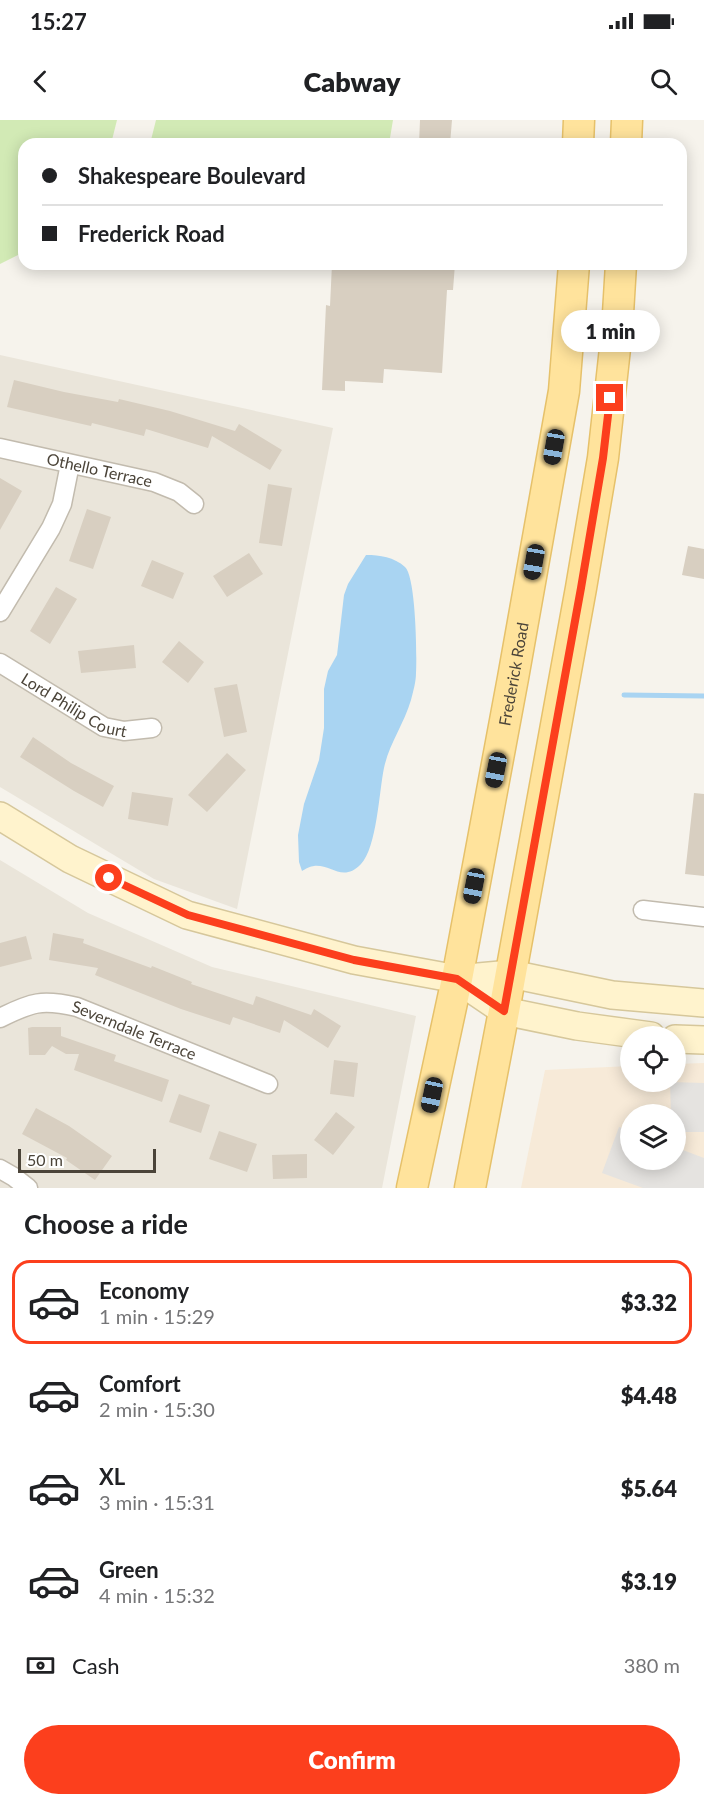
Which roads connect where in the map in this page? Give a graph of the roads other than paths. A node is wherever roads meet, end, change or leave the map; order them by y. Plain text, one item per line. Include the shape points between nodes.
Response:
1 (579, 120) edge
2 (627, 120) edge
3 (578, 138) edge
4 (626, 138) edge
5 (574, 270) edge
6 (621, 270) edge
7 (0, 448) edge
8 (70, 464) junction
9 (194, 504) dead end
10 (0, 612) edge
11 (0, 663) edge
12 (152, 728) dead end
13 (0, 816) edge
14 (644, 910) dead end
15 (704, 916) edge
16 (511, 974) junction
17 (457, 979) junction
18 (704, 1003) edge
19 (504, 1011) junction
20 (0, 1018) edge
21 (620, 1032) edge
22 (686, 1039) edge
23 (704, 1040) edge
24 (268, 1084) dead end
25 (0, 1169) edge
26 (28, 1188) edge
27 (412, 1188) edge
28 (470, 1188) edge

1 - 3 main road
2 - 4 main road
5 - 17 main road, Frederick Road via 564,391
6 - 16 main road via 603,458
7 - 8 street, Othello Terrace
8 - 9 street, Othello Terrace via 154,482 179,492
8 - 10 street via 62,504 51,528
11 - 12 street, Lord Philip Court via 104,727 124,731
13 - 17 street via 70,859 188,915 354,960
14 - 15 street
16 - 17 street
16 - 18 street via 612,995
16 - 19 main road
17 - 19 street
17 - 27 main road, Frederick Road
19 - 21 street
19 - 28 main road
20 - 24 street, Severndale Terrace via 26,1005 54,1002 77,1007
22 - 23 street
25 - 26 street

